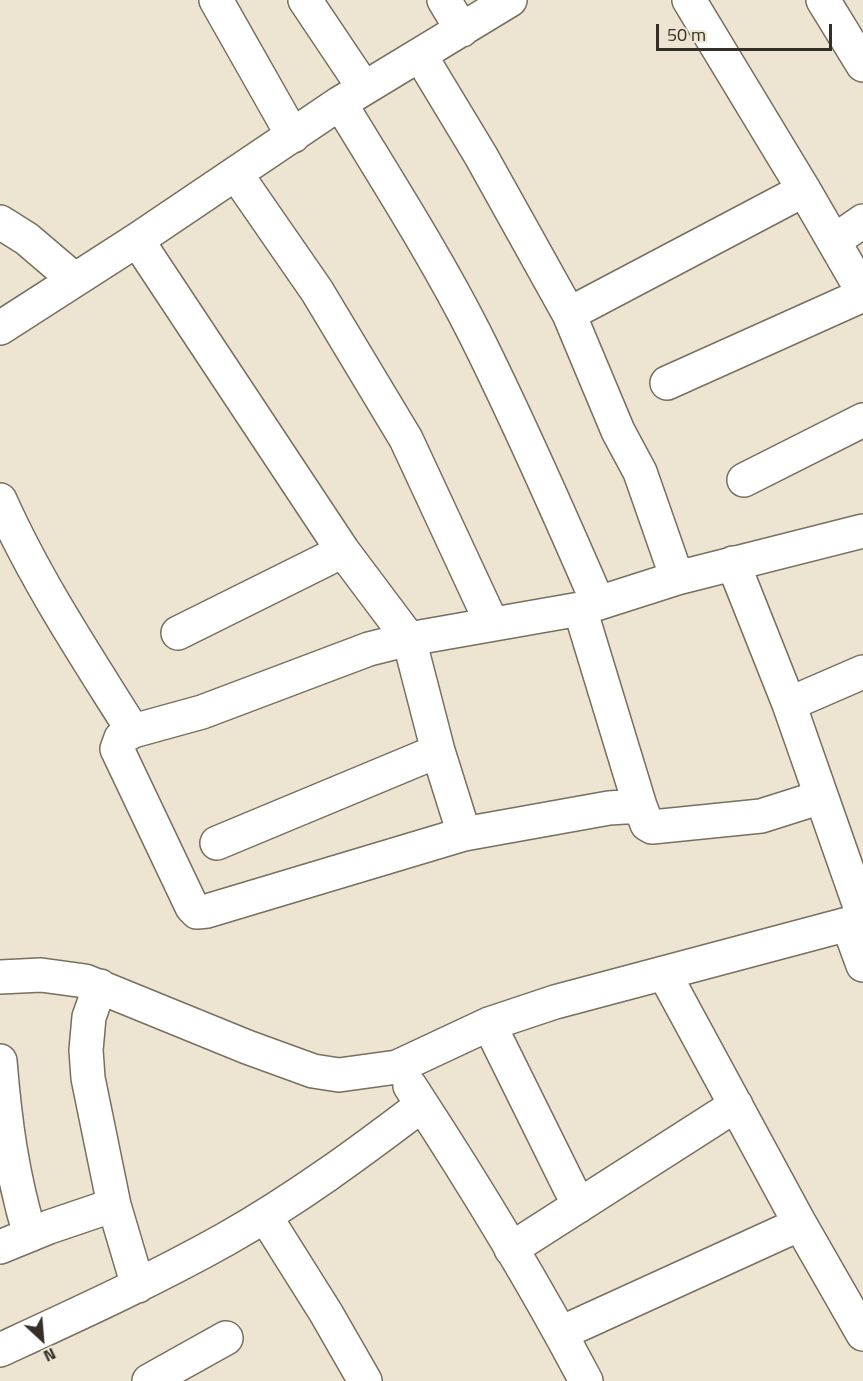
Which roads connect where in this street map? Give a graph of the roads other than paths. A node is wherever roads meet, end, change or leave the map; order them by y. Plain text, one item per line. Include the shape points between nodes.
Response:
1 (216, 0) edge
2 (305, 0) edge
3 (444, 0) edge
4 (510, 0) edge
5 (689, 0) edge
6 (823, 0) edge
7 (462, 30) junction
8 (420, 55) junction
9 (863, 66) edge
10 (352, 96) junction
11 (293, 136) junction
12 (236, 174) junction
13 (804, 190) junction
14 (863, 221) edge
15 (0, 222) edge
16 (137, 240) junction
17 (834, 241) junction
18 (75, 280) junction
19 (863, 293) edge
20 (569, 314) junction
21 (0, 328) edge
22 (666, 383) dead end
23 (863, 420) edge
24 (744, 480) dead end
25 (0, 500) edge
26 (863, 531) edge
27 (343, 551) junction
28 (733, 563) junction
29 (677, 579) junction
30 (589, 606) junction
31 (492, 624) junction
32 (178, 633) dead end
33 (409, 639) junction
34 (863, 672) edge
35 (789, 704) junction
36 (133, 731) junction
37 (438, 751) junction
38 (821, 797) junction
39 (640, 806) junction
40 (464, 834) junction
41 (217, 843) dead end
42 (858, 919) edge
43 (863, 965) edge
44 (664, 973) junction
45 (0, 977) edge
46 (100, 986) junction
47 (489, 1024) junction
48 (0, 1061) edge
49 (397, 1067) junction
50 (422, 1105) junction
51 (736, 1105) junction
52 (114, 1205) junction
53 (579, 1206) junction
54 (265, 1216) junction
55 (800, 1224) junction
56 (30, 1235) junction
57 (0, 1247) edge
58 (511, 1249) junction
59 (138, 1286) junction
60 (561, 1333) junction
61 (863, 1334) edge
62 (226, 1338) dead end
63 (0, 1350) edge
64 (165, 1377) edge
65 (365, 1381) edge
66 (586, 1381) edge

1 - 11 street
2 - 10 street
3 - 7 street
4 - 7 street
5 - 13 street
6 - 9 street
7 - 8 street
8 - 10 street
8 - 20 street
10 - 11 street
10 - 30 street via 541,472
11 - 12 street
12 - 16 street
12 - 31 street via 317,291 406,439
13 - 17 street
13 - 20 street
14 - 17 street
15 - 18 street via 27,239
16 - 18 street
16 - 27 street
17 - 19 street
18 - 21 street
19 - 22 street
20 - 29 street via 618,431 640,472
23 - 24 street
25 - 36 street via 60,615
26 - 28 street
27 - 32 street
27 - 33 street
28 - 29 street
28 - 35 street
29 - 30 street
30 - 31 street
30 - 39 street
31 - 33 street
33 - 36 street via 369,649 202,712
33 - 37 street
34 - 35 street
35 - 38 street
36 - 40 street via 121,738 117,749 197,912
37 - 40 street
37 - 41 street
38 - 39 street via 761,816 652,826 647,824
38 - 42 street
39 - 40 street
42 - 43 street
42 - 44 street
44 - 47 street
44 - 51 street
45 - 46 street via 41,975
46 - 49 street via 313,1071 339,1075
46 - 52 street via 89,1017 86,1050 88,1078
47 - 49 street
47 - 53 street
48 - 56 street via 8,1142
49 - 50 street
50 - 54 street
50 - 58 street
51 - 53 street
51 - 55 street
52 - 56 street
52 - 59 street
53 - 58 street
54 - 59 street
54 - 65 street
55 - 60 street
55 - 61 street
56 - 57 street
58 - 60 street
59 - 63 street
60 - 66 street
62 - 64 street

